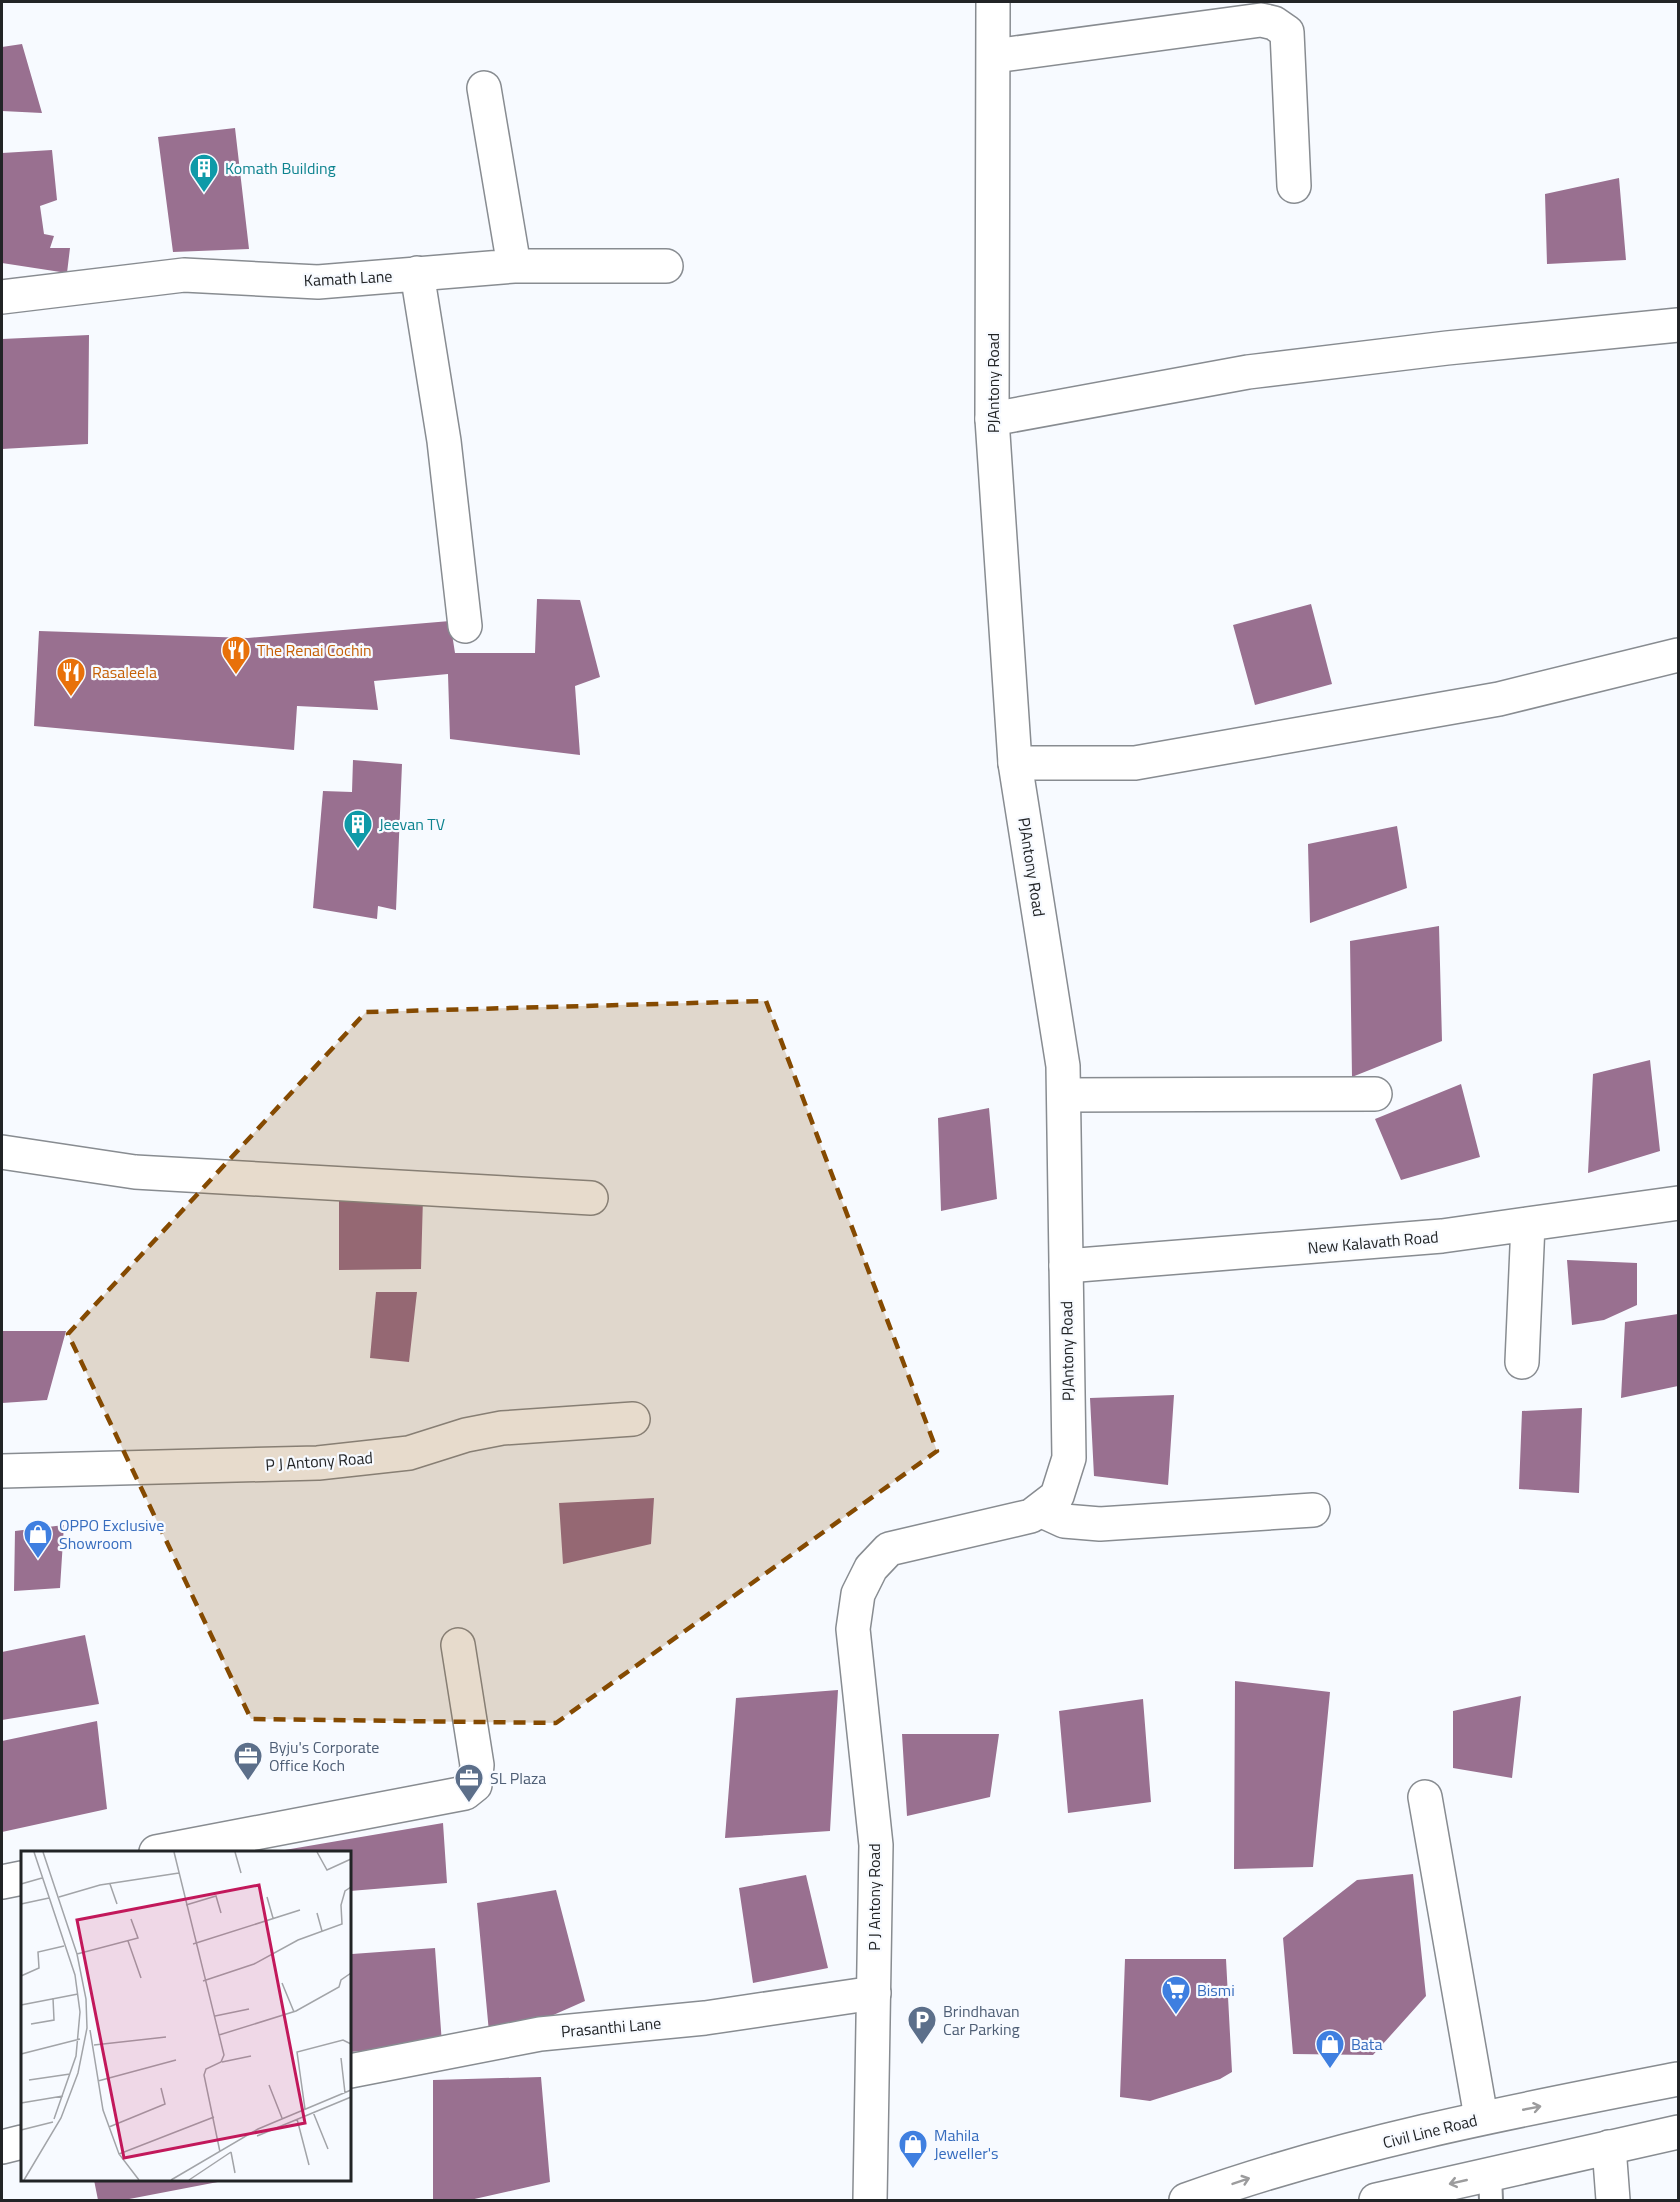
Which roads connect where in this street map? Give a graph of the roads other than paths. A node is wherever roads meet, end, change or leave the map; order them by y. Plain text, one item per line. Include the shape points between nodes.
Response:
1 (993, 2) edge
2 (994, 56) junction
3 (484, 88) dead end
4 (1294, 186) dead end
5 (514, 266) junction
6 (666, 266) dead end
7 (417, 273) junction
8 (2, 297) edge
9 (1678, 325) edge
10 (992, 419) junction
11 (465, 626) dead end
12 (1678, 655) edge
13 (1015, 763) junction
14 (1375, 1094) dead end
15 (1064, 1095) junction
16 (2, 1152) edge
17 (591, 1198) dead end
18 (1678, 1203) edge
19 (1528, 1224) junction
20 (1066, 1266) junction
21 (1522, 1362) dead end
22 (633, 1419) dead end
23 (2, 1471) edge
24 (1040, 1510) junction
25 (1313, 1510) dead end
26 (858, 1594) joint
27 (458, 1645) dead end
28 (1425, 1797) dead end
29 (161, 1851) edge
30 (21, 1878) edge
31 (2, 1882) edge
32 (874, 1993) junction
33 (351, 2071) edge
34 (1678, 2079) edge
35 (1481, 2117) junction
36 (1678, 2132) edge
37 (21, 2142) edge
38 (2, 2147) edge
39 (1609, 2147) junction
40 (1491, 2188) edge
41 (870, 2200) edge
42 (1186, 2200) edge
43 (1376, 2200) edge
44 (1613, 2200) edge

1 - 2 street, PJAntony Road
2 - 4 street via 1261,20 1274,22 1287,32
2 - 10 street, PJAntony Road
3 - 5 street
5 - 6 street, Kamath Lane
5 - 7 street, Kamath Lane
7 - 8 street, Kamath Lane via 318,282 184,275
7 - 11 street via 444,441
9 - 10 street via 1248,372
10 - 13 street, PJAntony Road
12 - 13 street via 1499,699 1135,763
13 - 15 street, PJAntony Road via 1063,1066
14 - 15 street
15 - 20 street, PJAntony Road
16 - 17 street via 135,1172
18 - 19 street, New Kalavath Road
19 - 20 street, New Kalavath Road via 1442,1236
19 - 21 street
20 - 24 street, PJAntony Road via 1069,1458 1057,1496
22 - 23 street, P J Antony Road via 502,1428 409,1453 318,1463
24 - 25 street via 1064,1521 1100,1524
24 - 26 street, PJAntony Road via 1031,1516 889,1549 871,1568
26 - 32 street, P J Antony Road via 854,1629 876,1845
27 - 29 street via 477,1765 475,1785 465,1793
28 - 35 street
30 - 31 street
32 - 33 street, Prasanthi Lane via 705,2018 540,2034
32 - 41 street, P J Antony Road
35 -> 34 street, Civil Line Road
42 -> 35 street, Civil Line Road via 1248,2178
36 - 39 street
37 - 38 street
39 - 40 street
39 - 44 street
40 -> 43 street

